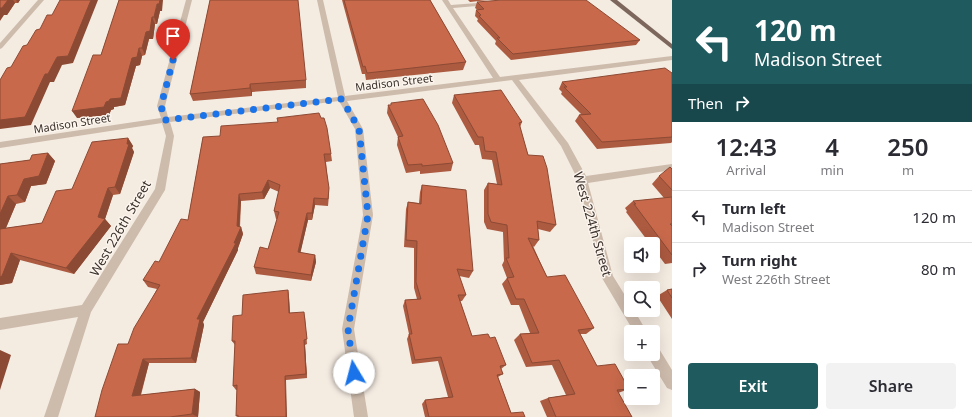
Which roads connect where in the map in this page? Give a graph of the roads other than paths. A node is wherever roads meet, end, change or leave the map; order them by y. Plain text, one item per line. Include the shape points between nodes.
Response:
1 (40, 0) edge
2 (189, 0) edge
3 (320, 0) edge
4 (444, 0) edge
5 (613, 0) edge
6 (492, 3) edge
7 (449, 7) junction
8 (0, 47) edge
9 (672, 47) edge
10 (672, 58) edge
11 (514, 78) junction
12 (498, 80) junction
13 (342, 99) junction
14 (165, 120) junction
15 (0, 145) edge
16 (672, 167) edge
17 (583, 180) junction
18 (86, 310) junction
19 (0, 324) edge
20 (636, 325) edge
21 (659, 361) edge
22 (672, 383) edge
23 (51, 417) edge
24 (361, 417) edge

1 - 8 street
2 - 14 street, West 226th Street via 161,106
3 - 13 street
4 - 7 street
5 - 9 main road
6 - 7 street
7 - 12 street
10 - 11 street, Madison Street
11 - 12 street, Madison Street
11 - 17 street, West 224th Street via 565,145
12 - 13 street, Madison Street
13 - 14 street, Madison Street
13 - 24 street via 359,129 368,215 348,329
14 - 15 street, Madison Street
14 - 18 street, West 226th Street via 170,136 160,190
16 - 17 street
17 - 20 street, West 224th Street via 608,278
18 - 19 street
18 - 23 street, West 226th Street
21 - 22 street

